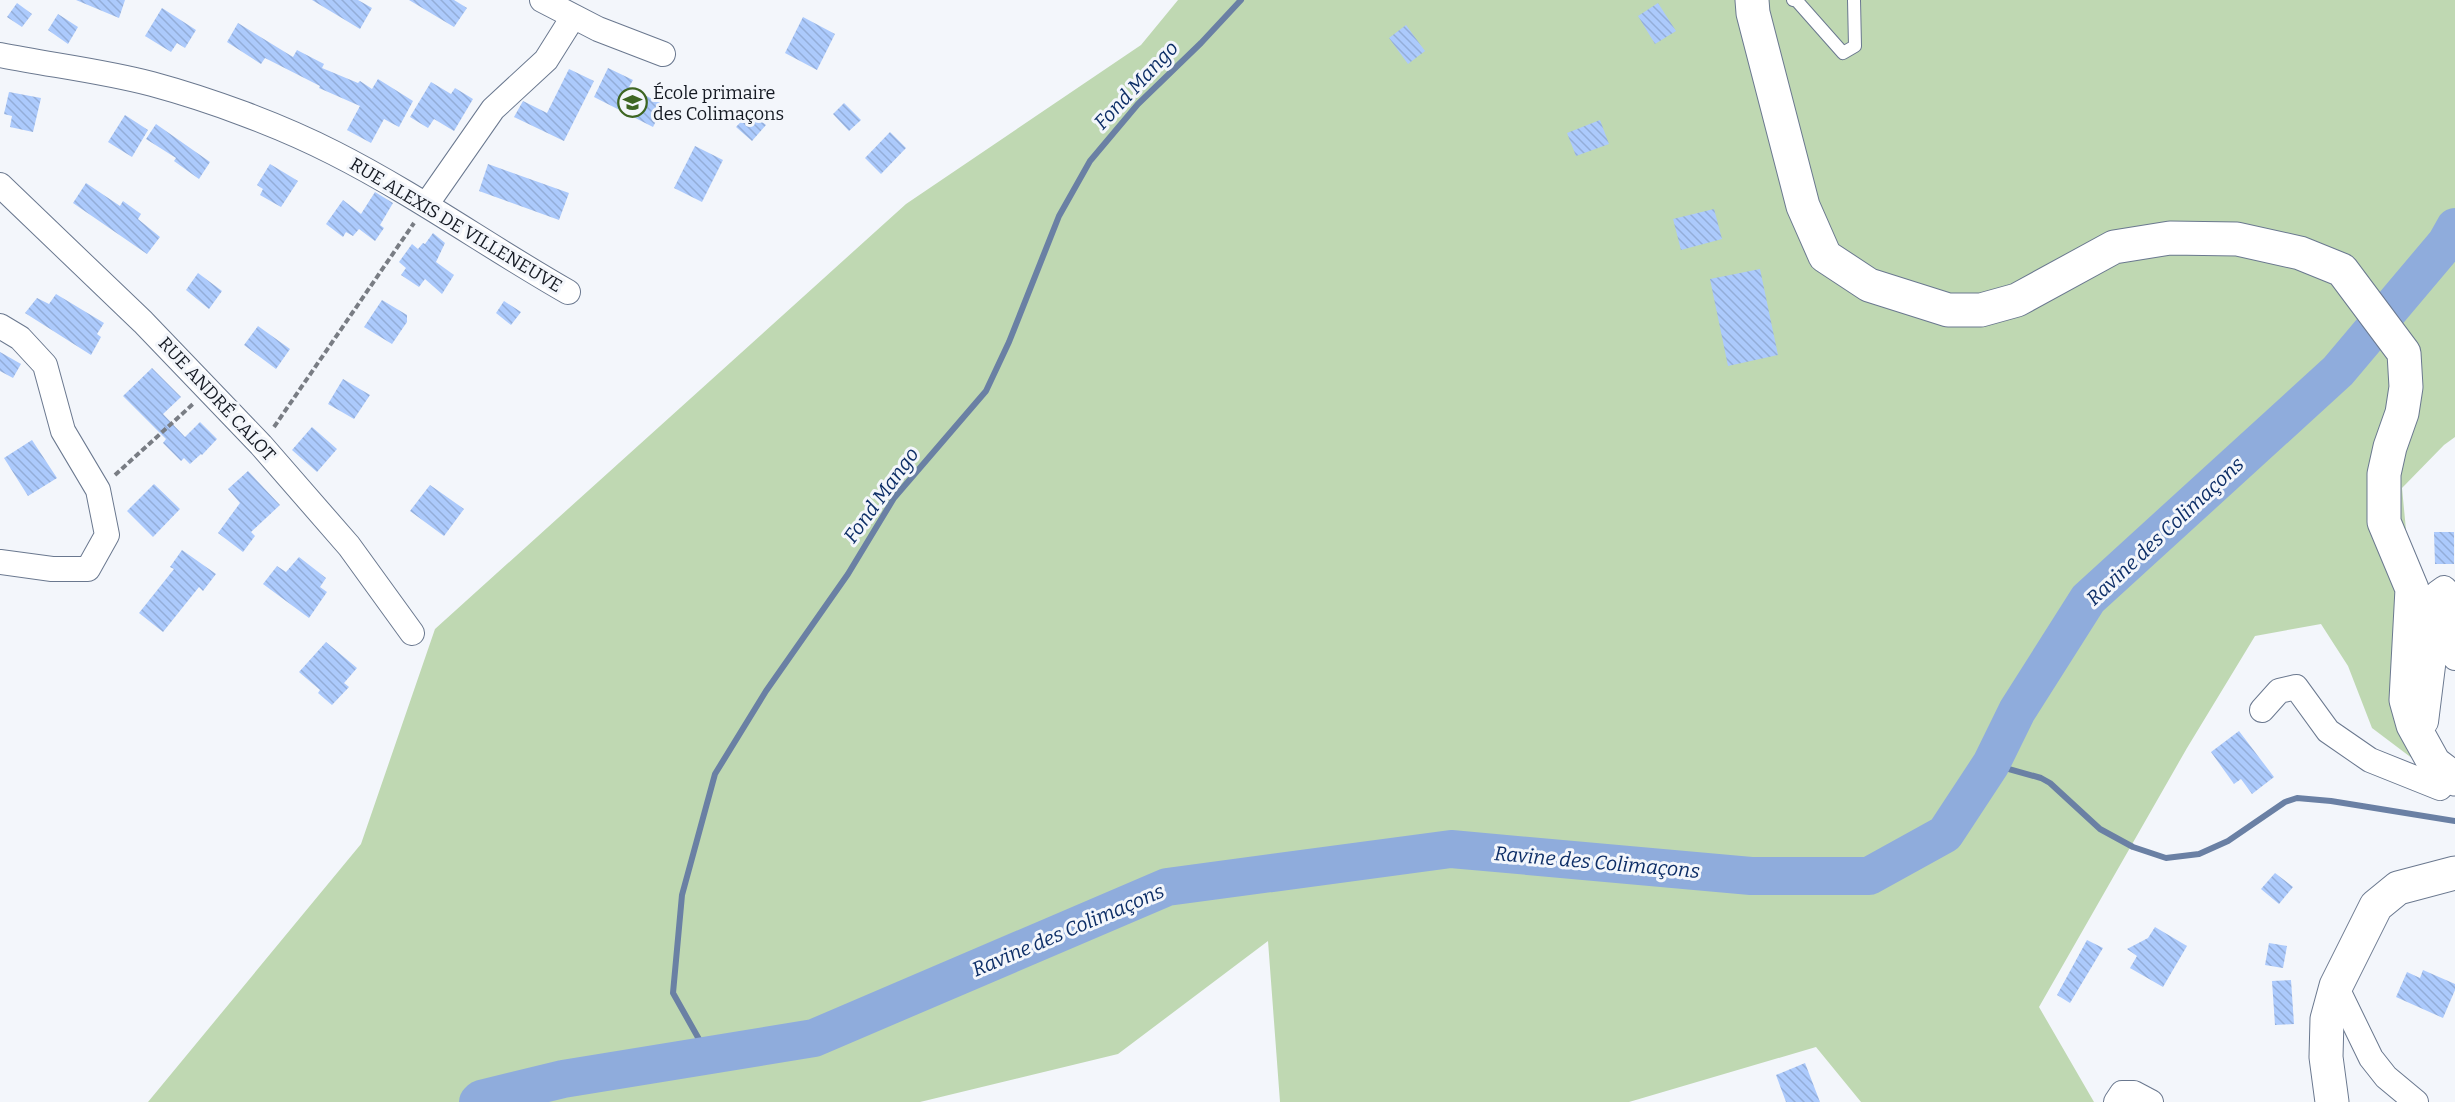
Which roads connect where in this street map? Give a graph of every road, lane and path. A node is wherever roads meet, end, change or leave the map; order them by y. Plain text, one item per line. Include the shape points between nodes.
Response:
1 (542, 0) edge
2 (1752, 0) edge
3 (1793, 0) edge
4 (1854, 0) edge
5 (573, 17) junction
6 (663, 54) dead end
7 (0, 55) edge
8 (0, 184) edge
9 (426, 206) junction
10 (568, 292) dead end
11 (0, 326) edge
12 (208, 390) junction
13 (261, 445) junction
14 (99, 490) junction
15 (0, 562) edge
16 (412, 633) dead end
17 (2455, 657) edge
18 (2262, 710) dead end
19 (2413, 725) junction
20 (2452, 778) edge
21 (2455, 873) edge
22 (2336, 986) junction
23 (2116, 1102) edge
24 (2151, 1102) edge
25 (2332, 1102) edge
26 (2416, 1102) edge

1 - 5 street
2 - 19 main road via 1803,206 1825,256 1869,285 1948,310 1981,310 2017,300 2114,247 2170,238 2237,239 2300,253 2342,270 2404,353 2406,387 2384,474 2383,495 2384,522 2412,589 2406,700
3 - 4 lane via 1842,53 1855,46
5 - 6 street
5 - 9 street via 546,60 493,108
7 - 9 street, RUE ALEXIS DE VILLENEUVE via 151,84 253,118 332,152
8 - 12 street, RUE ANDRÉ CALOT
9 - 10 street, RUE ALEXIS DE VILLENEUVE
9 - 13 path
11 - 14 street via 20,338 45,364 63,431
12 - 13 street, RUE ANDRÉ CALOT
12 - 14 path
13 - 16 street, RUE ANDRÉ CALOT via 349,546
14 - 15 street via 107,535 88,569
17 - 19 street via 2449,640 2451,595 2444,588 2437,593 2436,642 2426,722
18 - 20 street via 2279,692 2296,687 2328,731 2370,760 2440,788
19 - 20 main road via 2434,763
21 - 22 main road via 2398,888 2376,906
22 - 25 main road via 2327,1019 2326,1057
22 - 26 street via 2371,1058 2386,1077
23 - 24 street via 2122,1093 2134,1093

